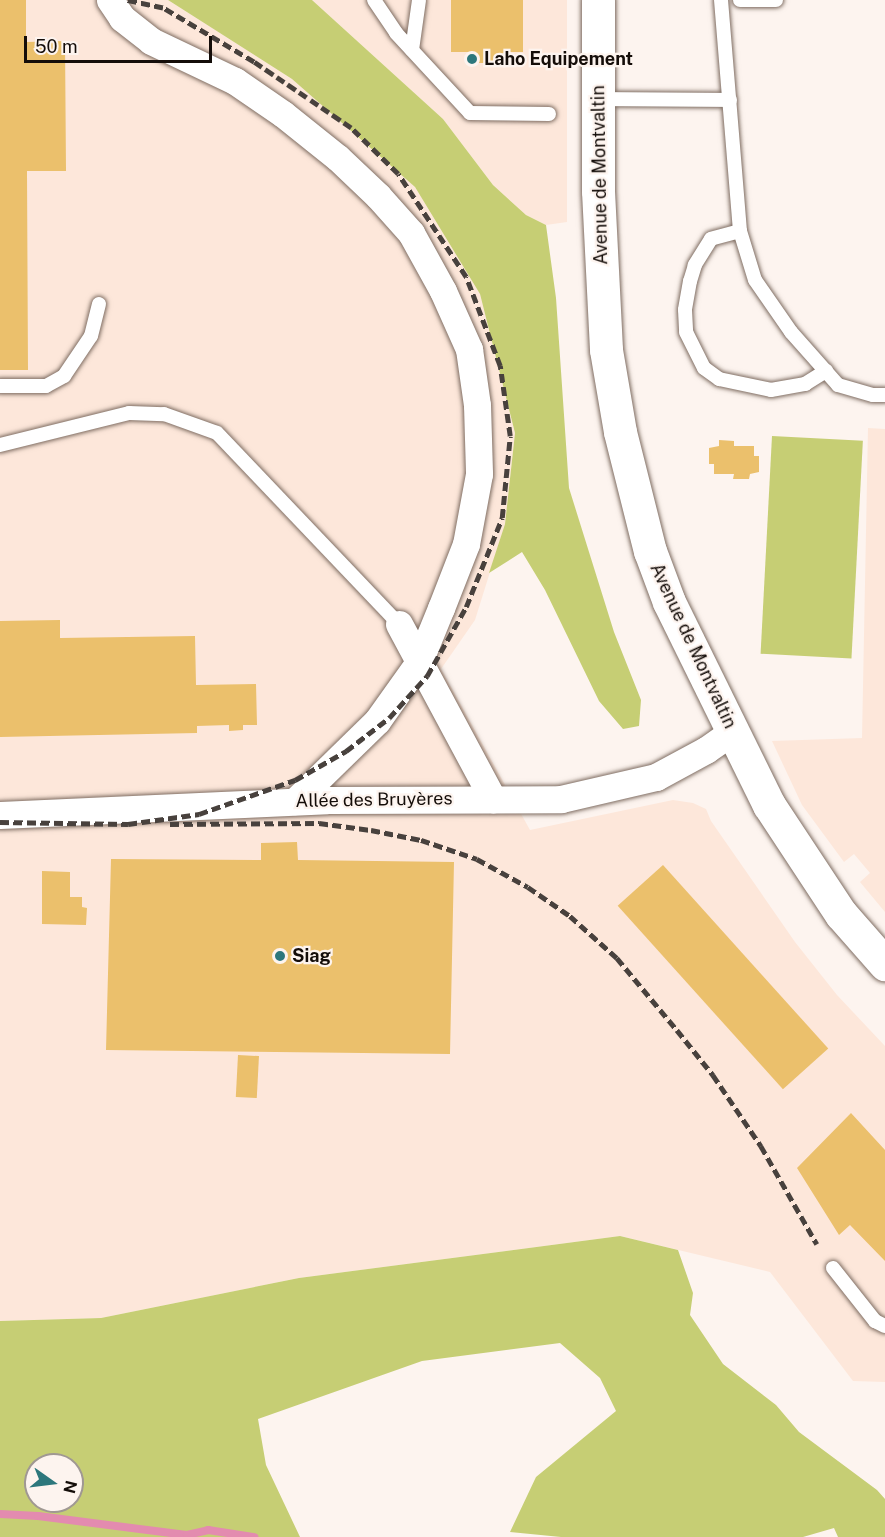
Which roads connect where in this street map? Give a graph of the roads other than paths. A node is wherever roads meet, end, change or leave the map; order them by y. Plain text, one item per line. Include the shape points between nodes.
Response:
1 (110, 0) edge
2 (374, 0) edge
3 (419, 0) edge
4 (598, 0) edge
5 (721, 0) edge
6 (740, 0) edge
7 (776, 0) edge
8 (412, 50) junction
9 (598, 99) junction
10 (730, 100) junction
11 (549, 114) dead end
12 (740, 231) junction
13 (99, 304) dead end
14 (826, 371) junction
15 (0, 386) edge
16 (885, 395) edge
17 (0, 445) edge
18 (399, 624) joint
19 (419, 662) junction
20 (733, 731) junction
21 (493, 799) junction
22 (295, 801) junction
23 (0, 815) edge
24 (885, 964) edge
25 (833, 1268) dead end
26 (885, 1326) edge

1 - 19 street via 136,31 234,81 338,158 411,233 443,291 469,349 477,405 479,474 466,544
2 - 8 lane
3 - 8 lane
4 - 9 street, Avenue de Montvaltin
5 - 10 lane
6 - 7 lane
8 - 11 lane via 470,113
9 - 10 lane
9 - 20 street, Avenue de Montvaltin via 606,350 620,432 650,551 669,602
10 - 12 lane
12 - 14 lane via 755,280
12 - 14 lane via 711,239 690,281 686,332 704,368 719,379 771,390 805,384
13 - 15 lane via 91,336 64,376 46,386
14 - 16 lane via 838,385
17 - 18 lane via 129,414 164,414 218,433
18 - 19 street
19 - 21 street
19 - 22 street via 377,721
20 - 21 street, Allée des Bruyères via 656,777 561,800
20 - 24 street, Avenue de Montvaltin via 769,805 841,914
21 - 22 street, Allée des Bruyères
22 - 23 street, Allée des Bruyères
25 - 26 lane via 875,1321

